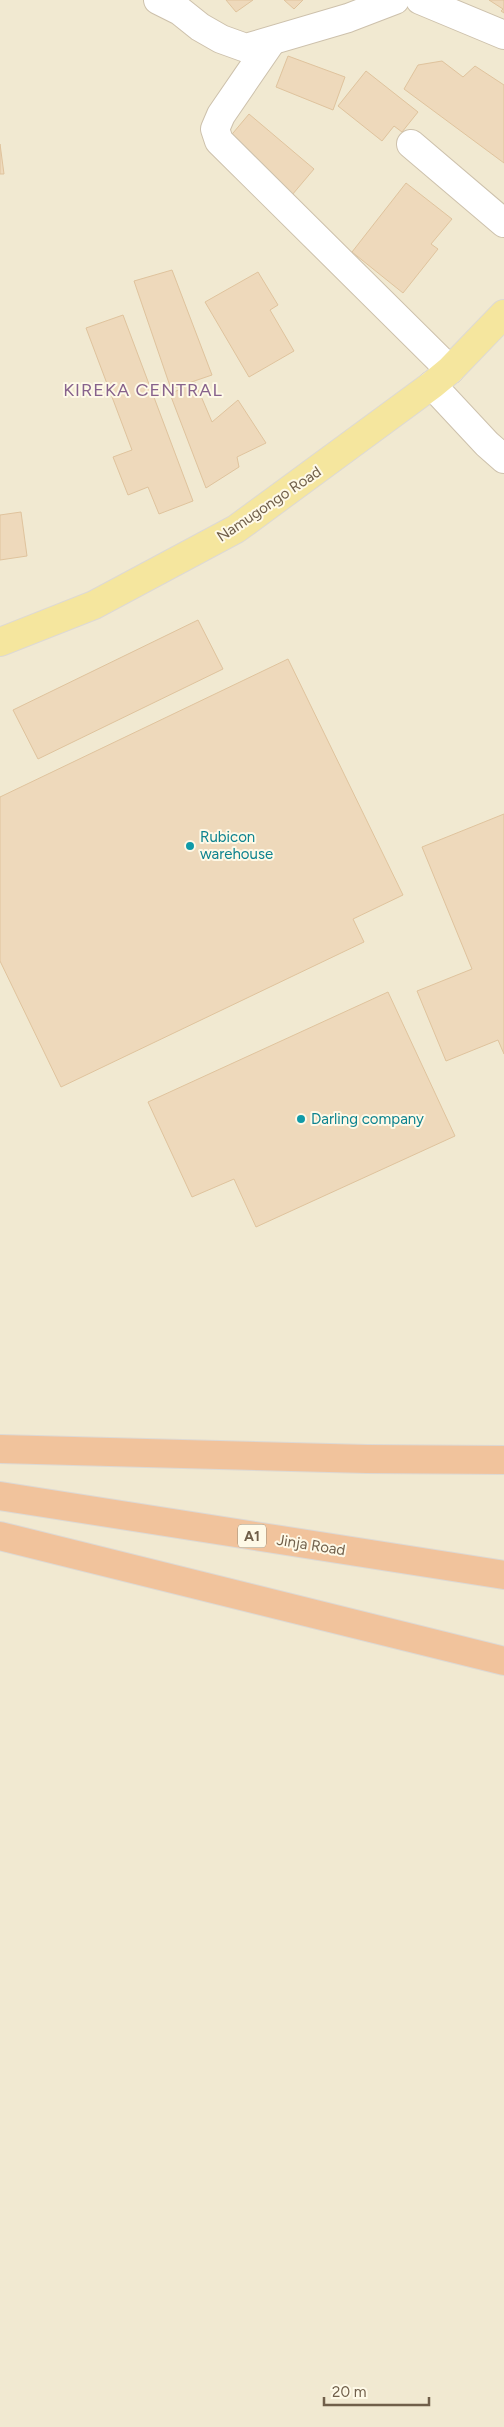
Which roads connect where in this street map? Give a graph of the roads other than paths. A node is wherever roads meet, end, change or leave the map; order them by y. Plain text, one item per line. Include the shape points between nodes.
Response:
1 (158, 0) edge
2 (394, 0) edge
3 (420, 0) edge
4 (504, 35) edge
5 (271, 42) junction
6 (411, 144) dead end
7 (504, 223) edge
8 (504, 314) edge
9 (441, 377) junction
10 (504, 459) edge
11 (0, 642) edge
12 (0, 1449) edge
13 (504, 1460) edge
14 (0, 1496) edge
15 (0, 1536) edge
16 (504, 1575) edge
17 (504, 1661) edge

1 - 5 street via 221,39 246,48
2 - 5 street
3 - 4 street
5 - 9 street via 221,115 215,129 219,141
6 - 7 street
8 - 9 main road, Namugongo Road
9 - 10 street via 487,444
9 - 11 main road, Namugongo Road via 236,529 94,605
12 - 13 highway
14 - 16 highway, Jinja Road / A1
15 - 17 highway

